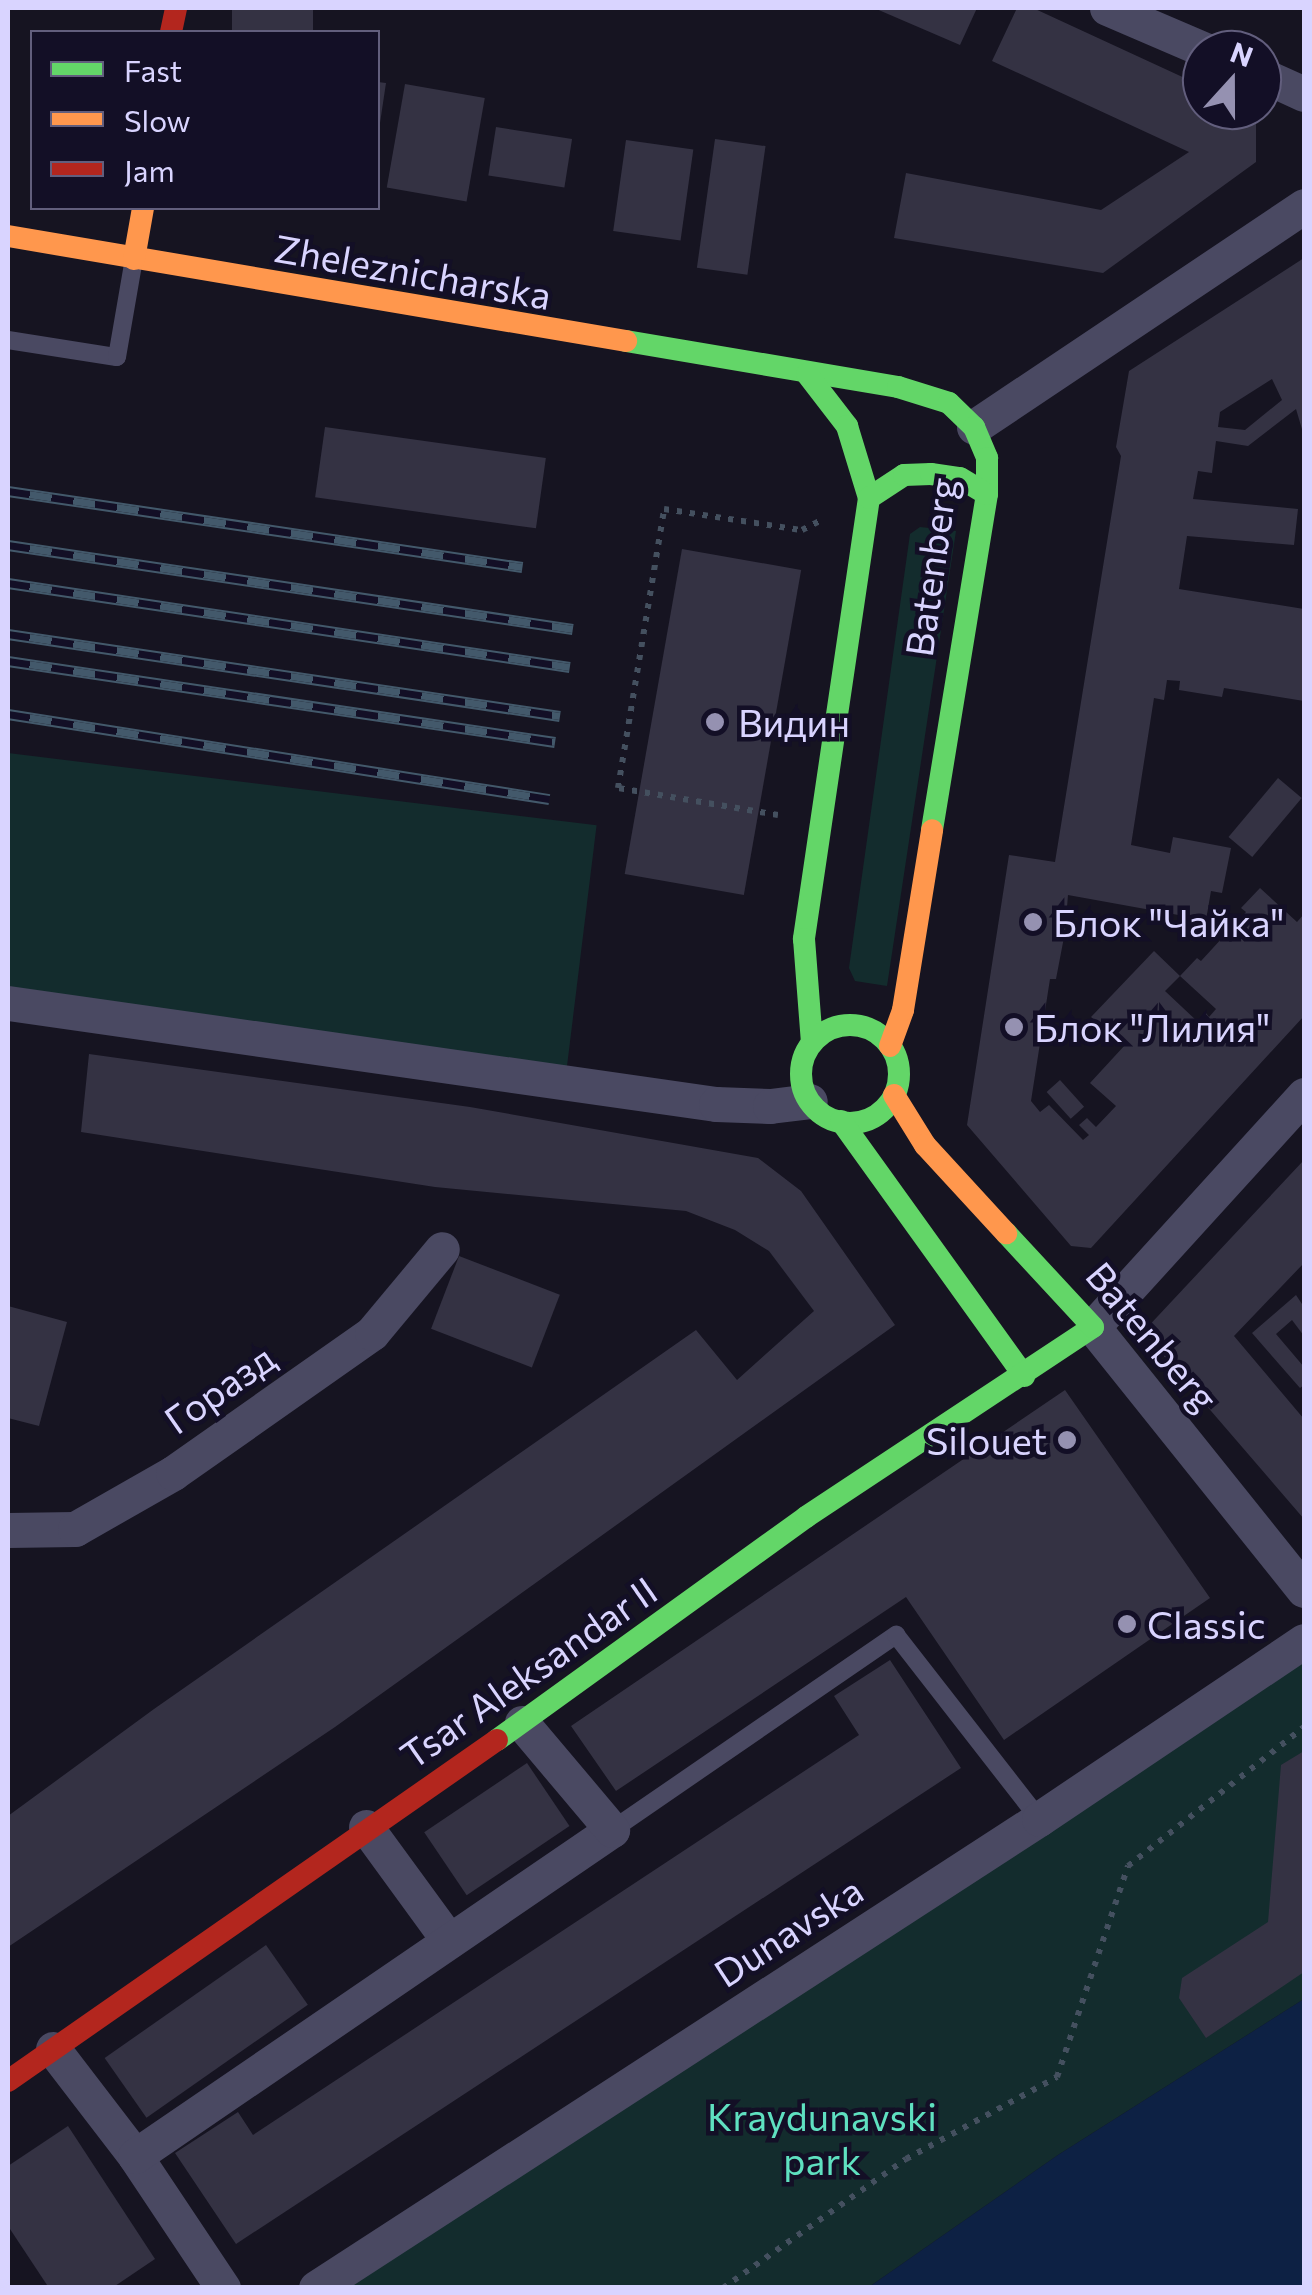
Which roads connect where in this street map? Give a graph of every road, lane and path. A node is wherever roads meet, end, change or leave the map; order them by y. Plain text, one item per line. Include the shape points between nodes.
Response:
1 (1107, 8) edge
2 (1182, 40) edge
3 (1304, 206) edge
4 (143, 210) edge
5 (8, 236) edge
6 (134, 259) junction
7 (8, 340) edge
8 (807, 374) junction
9 (974, 427) junction
10 (987, 494) junction
11 (868, 498) junction
12 (761, 812) dead end
13 (8, 1004) edge
14 (812, 1043) junction
15 (890, 1046) junction
16 (894, 1095) junction
17 (1304, 1095) edge
18 (810, 1101) junction
19 (840, 1121) junction
20 (442, 1249) dead end
21 (1093, 1327) junction
22 (1024, 1376) junction
23 (8, 1530) edge
24 (1304, 1590) edge
25 (1304, 1641) edge
26 (522, 1723) junction
27 (1304, 1727) edge
28 (1039, 1819) junction
29 (366, 1826) junction
30 (612, 1830) junction
31 (449, 1941) junction
32 (53, 2049) junction
33 (8, 2081) edge
34 (135, 2156) junction
35 (223, 2288) edge
36 (316, 2288) edge
37 (722, 2288) edge

1 - 2 street
3 - 9 street
4 - 6 street
5 - 6 street, Zheleznicharska
6 - 7 lane via 117,356
6 - 8 street, Zheleznicharska
8 - 9 street, Batenberg via 898,386 949,403
8 - 11 street, Batenberg via 847,426
9 - 10 street, Batenberg via 987,458
10 - 11 street via 960,478 931,474 904,476
10 - 15 street, Batenberg via 903,1010
11 - 12 path via 802,530 664,508 618,788
11 - 14 street, Batenberg via 804,939
13 - 18 street via 716,1104
14 - 15 street via 837,1026 852,1025
14 - 18 street via 800,1070
15 - 16 street via 899,1070
16 - 19 street via 874,1117
16 - 21 street, Batenberg via 926,1145
17 - 21 street
18 - 19 street
19 - 22 street
20 - 23 street, Горазд via 372,1333 172,1473 74,1529
21 - 22 street, Tsar Aleksandar II
21 - 24 street, Batenberg
22 - 26 street, Tsar Aleksandar II via 806,1517
25 - 28 street, Dunavska
26 - 29 street, Tsar Aleksandar II
26 - 30 street
27 - 37 path via 1128,1866 1058,2077 906,2159
28 - 30 lane via 896,1636
28 - 36 street, Dunavska
29 - 31 street
29 - 32 street, Tsar Aleksandar II
30 - 31 street
31 - 34 street
32 - 33 street, Tsar Aleksandar II
32 - 34 street
34 - 35 street

